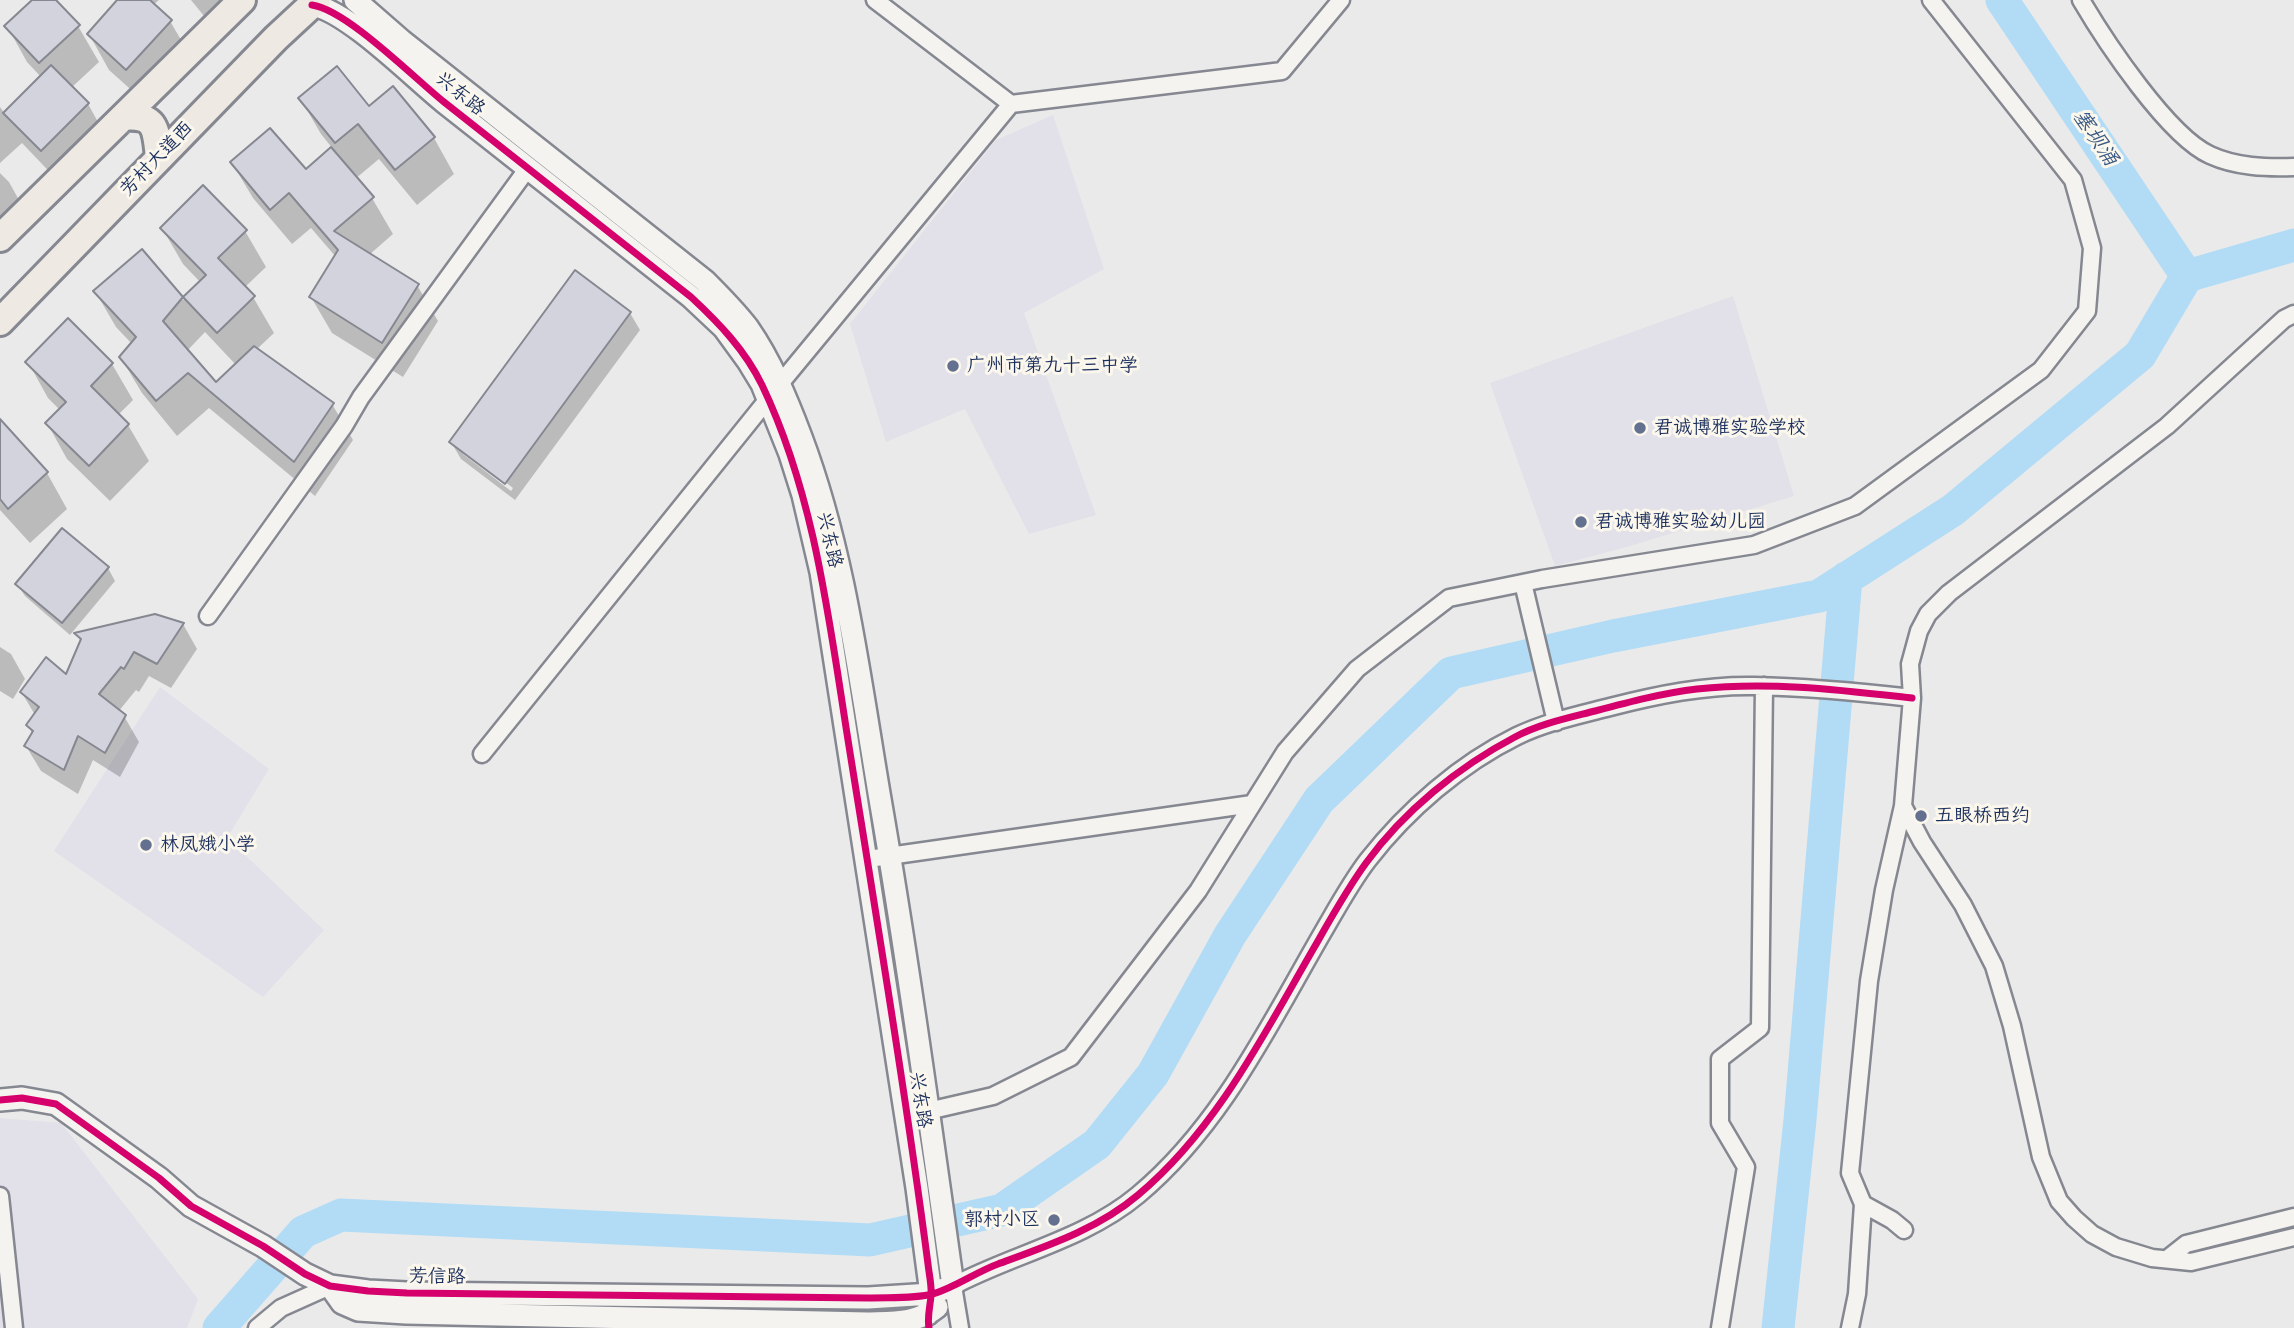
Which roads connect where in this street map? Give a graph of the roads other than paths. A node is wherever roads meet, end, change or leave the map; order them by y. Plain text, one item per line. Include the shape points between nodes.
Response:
1 (242, 0) edge
2 (355, 0) edge
3 (875, 0) edge
4 (1341, 0) edge
5 (1931, 0) edge
6 (2081, 0) edge
7 (315, 2) edge
8 (1011, 104) junction
9 (123, 117) junction
10 (159, 158) junction
11 (2294, 167) edge
12 (528, 168) junction
13 (0, 238) edge
14 (2294, 314) edge
15 (0, 322) edge
16 (773, 392) junction
17 (1524, 583) junction
18 (208, 616) dead end
19 (1764, 686) junction
20 (1912, 698) junction
21 (1556, 722) junction
22 (482, 754) dead end
23 (1252, 804) junction
24 (1903, 806) junction
25 (890, 856) junction
26 (868, 859) junction
27 (0, 1100) edge
28 (928, 1111) junction
29 (0, 1196) edge
30 (1863, 1204) junction
31 (2294, 1217) edge
32 (1904, 1230) dead end
33 (2294, 1237) edge
34 (2167, 1259) junction
35 (330, 1286) junction
36 (953, 1286) junction
37 (929, 1312) edge
38 (14, 1328) edge
39 (257, 1328) edge
40 (960, 1328) edge
41 (1720, 1328) edge
42 (1850, 1328) edge

1 - 9 highway
2 - 16 street, 兴东路 via 705,281 747,327
3 - 8 street
4 - 8 street via 1282,71
5 - 17 street via 2073,180 2092,248 2087,312 2041,370 1855,506 1754,545
6 - 11 street via 2102,36 2173,127 2209,155 2259,168
7 - 10 highway, 芳村大道西
7 - 12 street, 兴东路 via 356,28
8 - 16 street
9 - 10 highway via 139,116 153,124
9 - 13 highway
10 - 15 highway, 芳村大道西
12 - 16 street, 兴东路 via 691,297 724,328
12 - 18 street
14 - 20 street via 2167,426 1937,604 1914,646
16 - 22 street
16 - 25 street, 兴东路 via 819,485 834,538
16 - 26 street, 兴东路 via 821,572
17 - 21 street
17 - 23 street via 1449,598 1357,669 1285,752
19 - 20 street
19 - 21 street via 1670,693
19 - 41 street via 1760,1028 1720,1059 1720,1123 1746,1167
20 - 24 street
21 - 36 street via 1517,736 1450,778 1385,840 1348,890 1221,1103 1188,1148 1138,1196 1090,1227
23 - 25 street
23 - 28 street via 1198,891 1071,1057 993,1096
24 - 30 street via 1869,981 1850,1172
24 - 34 street via 1994,966 2041,1157 2059,1201 2092,1234 2116,1247
25 - 26 street
25 - 28 street, 兴东路
26 - 37 street, 兴东路 via 928,1264
27 - 35 street, 芳信路 via 22,1098 56,1104 191,1206
28 - 36 street, 兴东路
29 - 38 street
30 - 32 street
30 - 42 street
31 - 34 street via 2186,1244
33 - 34 street via 2190,1262
35 - 37 street, 芳信路 via 407,1293 868,1298
35 - 39 street via 281,1308
36 - 37 street, 芳信路
36 - 40 street

